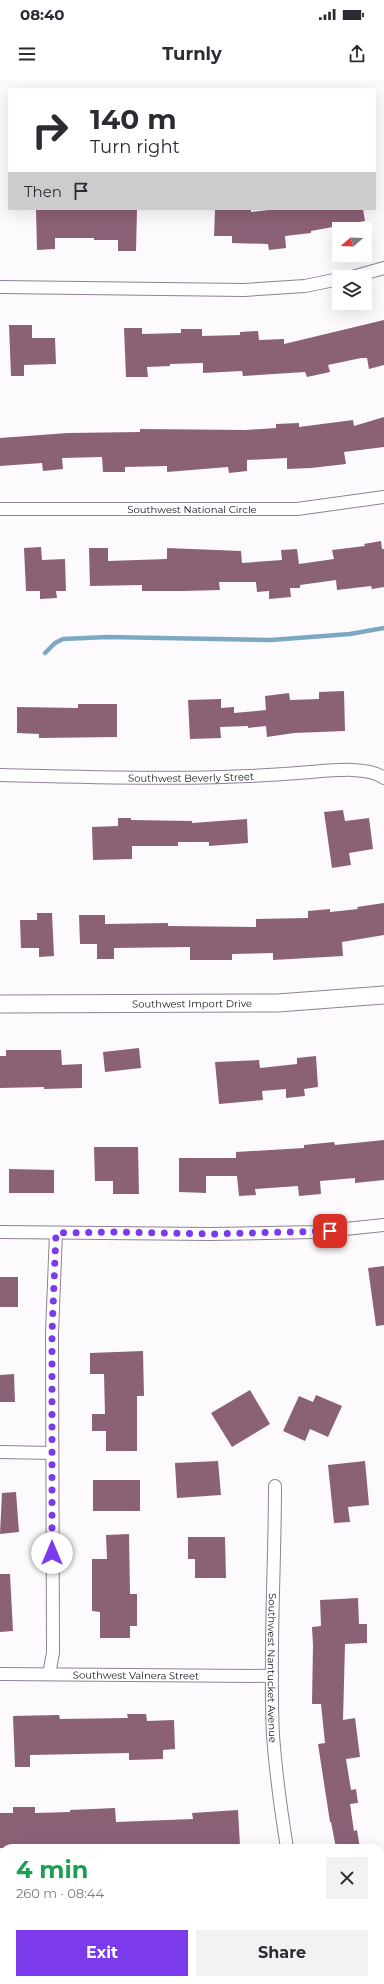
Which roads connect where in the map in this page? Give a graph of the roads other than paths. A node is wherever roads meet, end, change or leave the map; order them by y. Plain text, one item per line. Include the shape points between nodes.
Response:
1 (384, 268) edge
2 (372, 271) edge
3 (332, 280) edge
4 (0, 287) edge
5 (384, 497) edge
6 (0, 509) edge
7 (0, 775) edge
8 (383, 777) edge
9 (384, 995) edge
10 (0, 1004) edge
11 (384, 1225) edge
12 (0, 1232) edge
13 (56, 1233) junction
14 (0, 1452) edge
15 (52, 1453) junction
16 (275, 1486) dead end
17 (0, 1674) edge
18 (49, 1674) junction
19 (272, 1676) junction
20 (286, 1844) edge

1 - 2 street
3 - 4 street via 306,286 244,290
5 - 6 street, Southwest National Circle via 297,509
7 - 8 street, Southwest Beverly Street via 250,777 363,770
9 - 10 street, Southwest Import Drive via 278,1003
11 - 13 street via 316,1232
12 - 13 street
13 - 15 street via 52,1333
14 - 15 street
15 - 18 street via 53,1653
16 - 19 street, Southwest Nantucket Avenue
17 - 18 street, Southwest Valnera Street
18 - 19 street, Southwest Valnera Street
19 - 20 street, Southwest Nantucket Avenue via 273,1736

